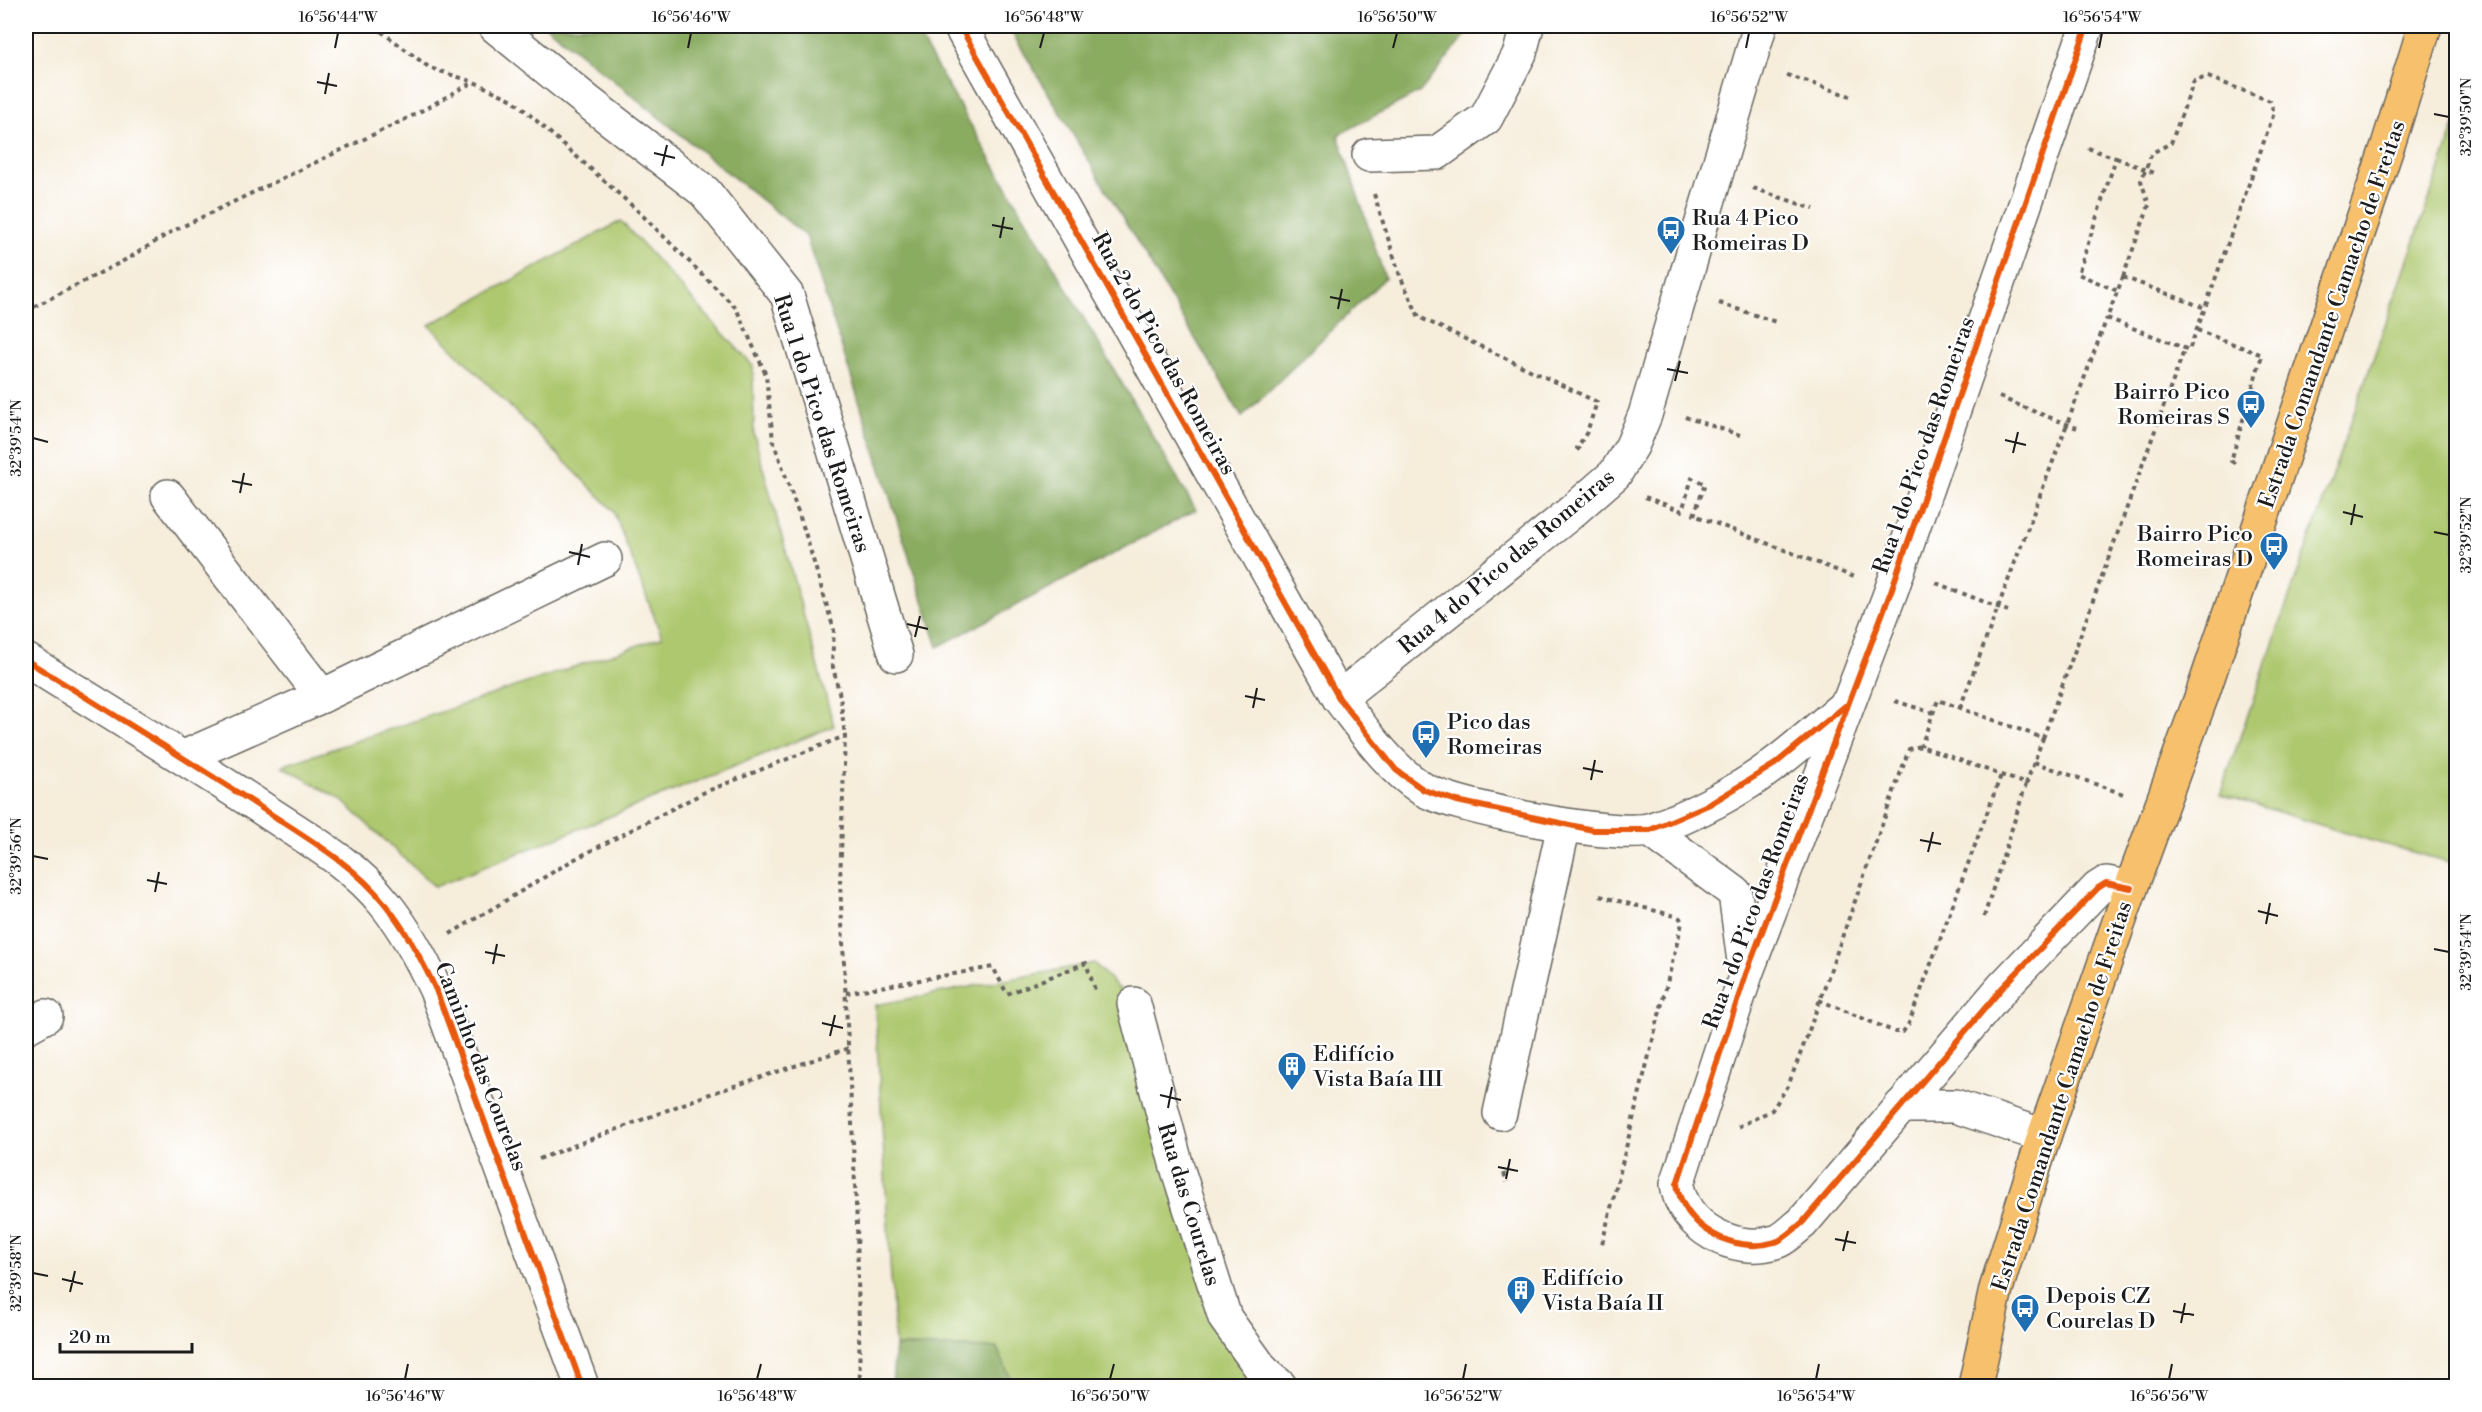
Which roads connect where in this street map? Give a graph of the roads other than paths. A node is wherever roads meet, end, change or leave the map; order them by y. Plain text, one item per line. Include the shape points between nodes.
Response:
1 (495, 26) edge
2 (960, 26) edge
3 (1527, 26) edge
4 (1760, 26) edge
5 (2087, 26) edge
6 (2425, 26) edge
7 (1369, 154) road end
8 (168, 496) dead end
9 (605, 559) dead end
10 (896, 655) dead end
11 (26, 660) edge
12 (322, 696) junction
13 (1339, 698) junction
14 (1848, 703) junction
15 (184, 758) junction
16 (1564, 825) junction
17 (1650, 830) junction
18 (2131, 888) junction
19 (1746, 974) junction
20 (1134, 1004) dead end
21 (1901, 1106) junction
22 (1500, 1113) dead end
23 (2044, 1136) junction
24 (582, 1386) edge
25 (1280, 1386) edge
26 (1974, 1386) edge

1 - 10 street, Rua 1 do Pico das Romeiras via 705,192 787,294
2 - 13 street, Rua 2 do Pico das Romeiras
3 - 7 street via 1520,53 1486,118 1437,153
4 - 13 street, Rua 4 do Pico das Romeiras via 1645,415 1632,446 1614,474 1568,515
5 - 14 street, Rua 1 do Pico das Romeiras via 1892,591
6 - 18 main road, Estrada Comandante Camacho de Freitas via 2206,684
8 - 12 street
9 - 12 street
11 - 15 street, Caminho das Courelas
12 - 15 street
13 - 16 street, Rua 2 do Pico das Romeiras via 1396,770 1424,790
14 - 17 street via 1775,764 1710,804
14 - 19 street, Rua 1 do Pico das Romeiras
15 - 24 street, Caminho das Courelas via 327,851 357,875 385,903 419,954 448,1020
16 - 17 street, Rua 2 do Pico das Romeiras via 1593,830
16 - 22 street
17 - 19 street via 1735,893
18 - 21 street, Rua 1 do Pico das Romeiras via 2106,883 2098,888 2003,987
18 - 23 main road, Estrada Comandante Camacho de Freitas
19 - 21 street, Rua 1 do Pico das Romeiras via 1677,1184 1678,1195 1692,1219 1722,1238 1745,1245 1776,1242 1802,1223 1826,1197
20 - 25 street, Rua das Courelas via 1177,1167 1226,1318 1263,1371
21 - 23 street via 1955,1106
23 - 26 main road, Estrada Comandante Camacho de Freitas via 1996,1289

